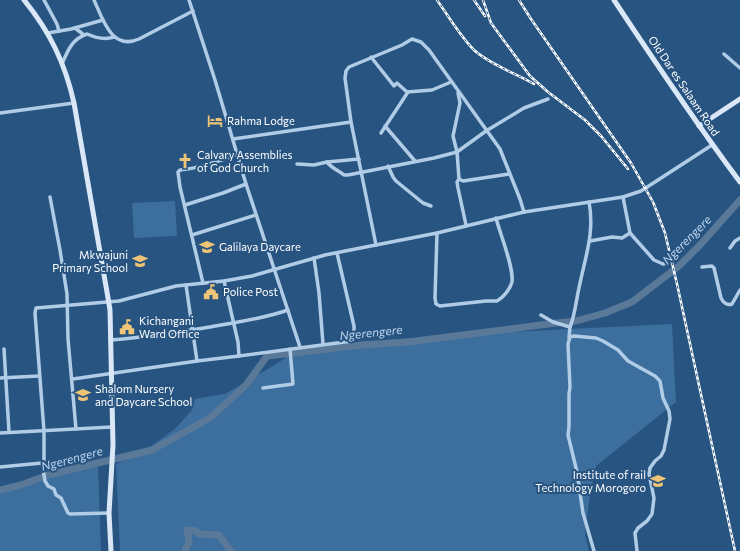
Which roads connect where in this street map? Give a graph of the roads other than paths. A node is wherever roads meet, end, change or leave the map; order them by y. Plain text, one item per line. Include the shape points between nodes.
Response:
1 (24, 0) edge
2 (44, 0) edge
3 (94, 0) edge
4 (189, 0) edge
5 (614, 0) edge
6 (193, 11) junction
7 (103, 20) junction
8 (75, 28) junction
9 (59, 31) junction
10 (48, 33) junction
11 (84, 35) junction
12 (114, 37) junction
13 (724, 54) dead end
14 (371, 57) junction
15 (62, 64) junction
16 (740, 68) edge
17 (451, 82) junction
18 (408, 92) junction
19 (458, 92) junction
20 (548, 99) dead end
21 (740, 99) edge
22 (74, 103) junction
23 (0, 113) edge
24 (351, 122) junction
25 (386, 126) junction
26 (699, 126) junction
27 (486, 131) junction
28 (381, 133) dead end
29 (233, 139) junction
30 (712, 145) junction
31 (457, 152) junction
32 (238, 154) junction
33 (358, 159) junction
34 (415, 161) junction
35 (327, 162) junction
36 (297, 164) dead end
37 (388, 166) junction
38 (360, 172) junction
39 (509, 174) junction
40 (459, 180) junction
41 (740, 182) edge
42 (246, 184) junction
43 (50, 197) dead end
44 (623, 197) junction
45 (589, 202) junction
46 (185, 205) junction
47 (431, 206) dead end
48 (524, 212) junction
49 (256, 215) junction
50 (496, 218) junction
51 (466, 226) junction
52 (436, 233) junction
53 (630, 233) junction
54 (192, 235) junction
55 (740, 238) edge
56 (590, 241) junction
57 (376, 245) junction
58 (730, 248) dead end
59 (338, 253) junction
60 (314, 258) junction
61 (668, 263) dead end
62 (702, 267) dead end
63 (274, 270) junction
64 (224, 282) junction
65 (203, 283) junction
66 (186, 285) junction
67 (740, 290) edge
68 (108, 292) junction
69 (119, 301) junction
70 (109, 302) junction
71 (68, 306) junction
72 (110, 310) junction
73 (288, 310) junction
74 (541, 314) dead end
75 (234, 323) junction
76 (570, 327) junction
77 (193, 330) junction
78 (569, 338) junction
79 (110, 340) junction
80 (323, 344) junction
81 (300, 347) junction
82 (4, 349) dead end
83 (290, 349) junction
84 (239, 356) junction
85 (197, 361) junction
86 (111, 372) junction
87 (39, 376) junction
88 (0, 378) edge
89 (6, 378) junction
90 (72, 379) junction
91 (262, 388) dead end
92 (112, 427) junction
93 (76, 429) junction
94 (44, 431) junction
95 (9, 432) junction
96 (0, 433) edge
97 (42, 463) junction
98 (0, 467) edge
99 (109, 513) junction
100 (111, 551) edge
101 (594, 551) edge
102 (637, 551) edge

1 - 10 street
2 - 9 street
3 - 7 street
4 - 6 street
5 - 26 street, Old Dar es Salaam Road
6 - 12 street via 133,42
6 - 29 street
7 - 8 street
7 - 12 street
8 - 9 street
8 - 11 street
9 - 10 street
10 - 15 street
11 - 12 street via 105,39
11 - 15 street via 71,44
13 - 16 street
14 - 17 street via 402,45 412,38 427,47
14 - 18 street via 394,86 397,83
14 - 24 street via 349,67 346,71
15 - 22 street
17 - 18 street via 432,90
17 - 19 street
18 - 25 street
19 - 27 street
19 - 31 street via 460,103 453,135
20 - 27 street via 524,108
21 - 26 street
22 - 23 street
22 - 68 street
24 - 29 street
24 - 33 street
25 - 28 street
25 - 34 street
26 - 30 street, Old Dar es Salaam Road
27 - 31 street
27 - 39 street via 500,149
29 - 32 street
30 - 41 street, Old Dar es Salaam Road
30 - 44 street via 641,191
31 - 34 street
31 - 40 street
32 - 42 street
32 - 46 street via 188,170 179,170 179,182
33 - 35 street
33 - 38 street
34 - 37 street
35 - 36 street via 314,165
35 - 38 street via 344,175
37 - 38 street
37 - 47 street via 396,181 423,203
38 - 57 street
39 - 40 street
39 - 48 street
40 - 51 street via 458,190
42 - 46 street
42 - 49 street
43 - 71 street
44 - 45 street
44 - 53 street
45 - 48 street
45 - 56 street
46 - 54 street
48 - 50 street
49 - 54 street
49 - 63 street
50 - 51 street
50 - 52 street via 512,278 508,290 497,301 440,306 436,304
51 - 52 street
52 - 57 street
53 - 56 street via 622,238
53 - 61 street via 654,260 663,264
54 - 65 street
55 - 58 street via 734,241
56 - 76 street
57 - 59 street
59 - 60 street
59 - 80 street via 355,337 352,341
60 - 63 street
60 - 80 street
62 - 67 street via 714,268 723,302 732,304
63 - 64 street
63 - 73 street
64 - 65 street
64 - 75 street
65 - 66 street
66 - 69 street
66 - 77 street
68 - 69 street
68 - 70 street
69 - 70 street
69 - 72 street
70 - 71 street
70 - 72 street
71 - 87 street via 38,307 35,310
71 - 90 street
72 - 79 street
73 - 75 street
73 - 81 street
74 - 76 street via 553,322
75 - 77 street
75 - 84 street
76 - 78 street
77 - 79 street
77 - 85 street
78 - 101 street via 568,436 583,513
78 - 102 street via 575,336 603,341 618,350 628,361 655,376 662,386 670,419 664,450 650,468 654,506 650,518 634,533
79 - 86 street
80 - 81 street
81 - 83 street
82 - 89 street
83 - 84 street
83 - 91 street via 293,384
84 - 85 street
85 - 86 street
86 - 90 street
86 - 92 street
87 - 89 street
87 - 94 street
88 - 89 street
89 - 95 street
90 - 93 street
92 - 93 street
92 - 99 street
93 - 94 street
94 - 95 street
94 - 97 street
95 - 96 street
97 - 98 street
97 - 99 street via 47,485 62,498 68,513
99 - 100 street

